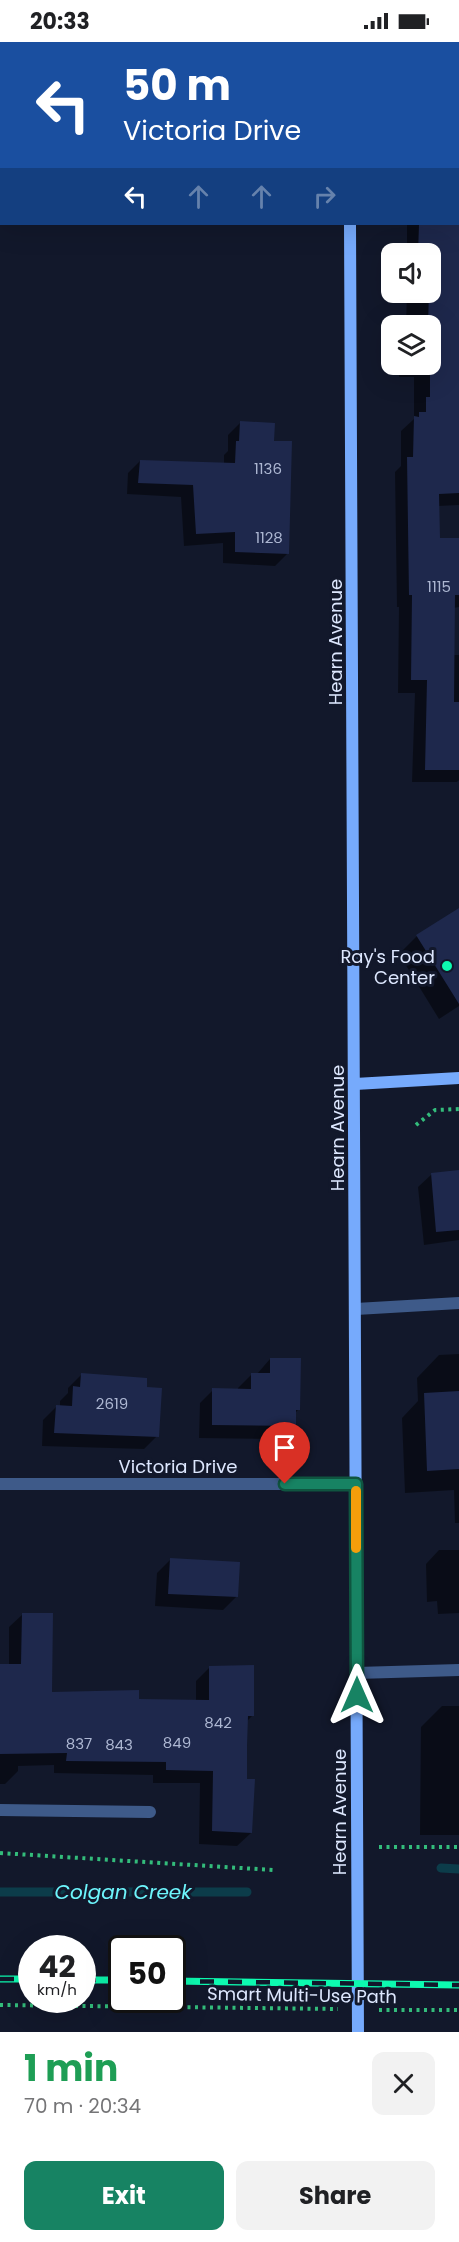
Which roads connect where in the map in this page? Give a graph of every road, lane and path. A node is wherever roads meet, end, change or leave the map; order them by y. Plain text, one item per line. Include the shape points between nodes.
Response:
1 (351, 225) edge
2 (459, 1078) edge
3 (355, 1084) junction
4 (459, 1109) edge
5 (416, 1125) dead end
6 (459, 1303) edge
7 (356, 1309) junction
8 (0, 1484) edge
9 (356, 1484) junction
10 (459, 1670) edge
11 (357, 1673) junction
12 (0, 1810) edge
13 (150, 1812) dead end
14 (357, 1847) junction
15 (459, 1847) edge
16 (0, 1853) edge
17 (273, 1870) dead end
18 (0, 2006) edge
19 (357, 2009) junction
20 (459, 2010) edge
21 (358, 2032) edge

1 - 3 main road, Hearn Avenue
2 - 3 main road
3 - 7 main road, Hearn Avenue
4 - 5 path via 435,1110
6 - 7 street
7 - 9 main road, Hearn Avenue
8 - 9 street, Victoria Drive
9 - 11 main road, Hearn Avenue
10 - 11 street
11 - 14 main road, Hearn Avenue
12 - 13 street
14 - 15 path
14 - 19 main road, Hearn Avenue
16 - 17 path
18 - 19 path, Smart Multi-Use Path
19 - 20 path, Smart Multi-Use Path
19 - 21 main road, Hearn Avenue

